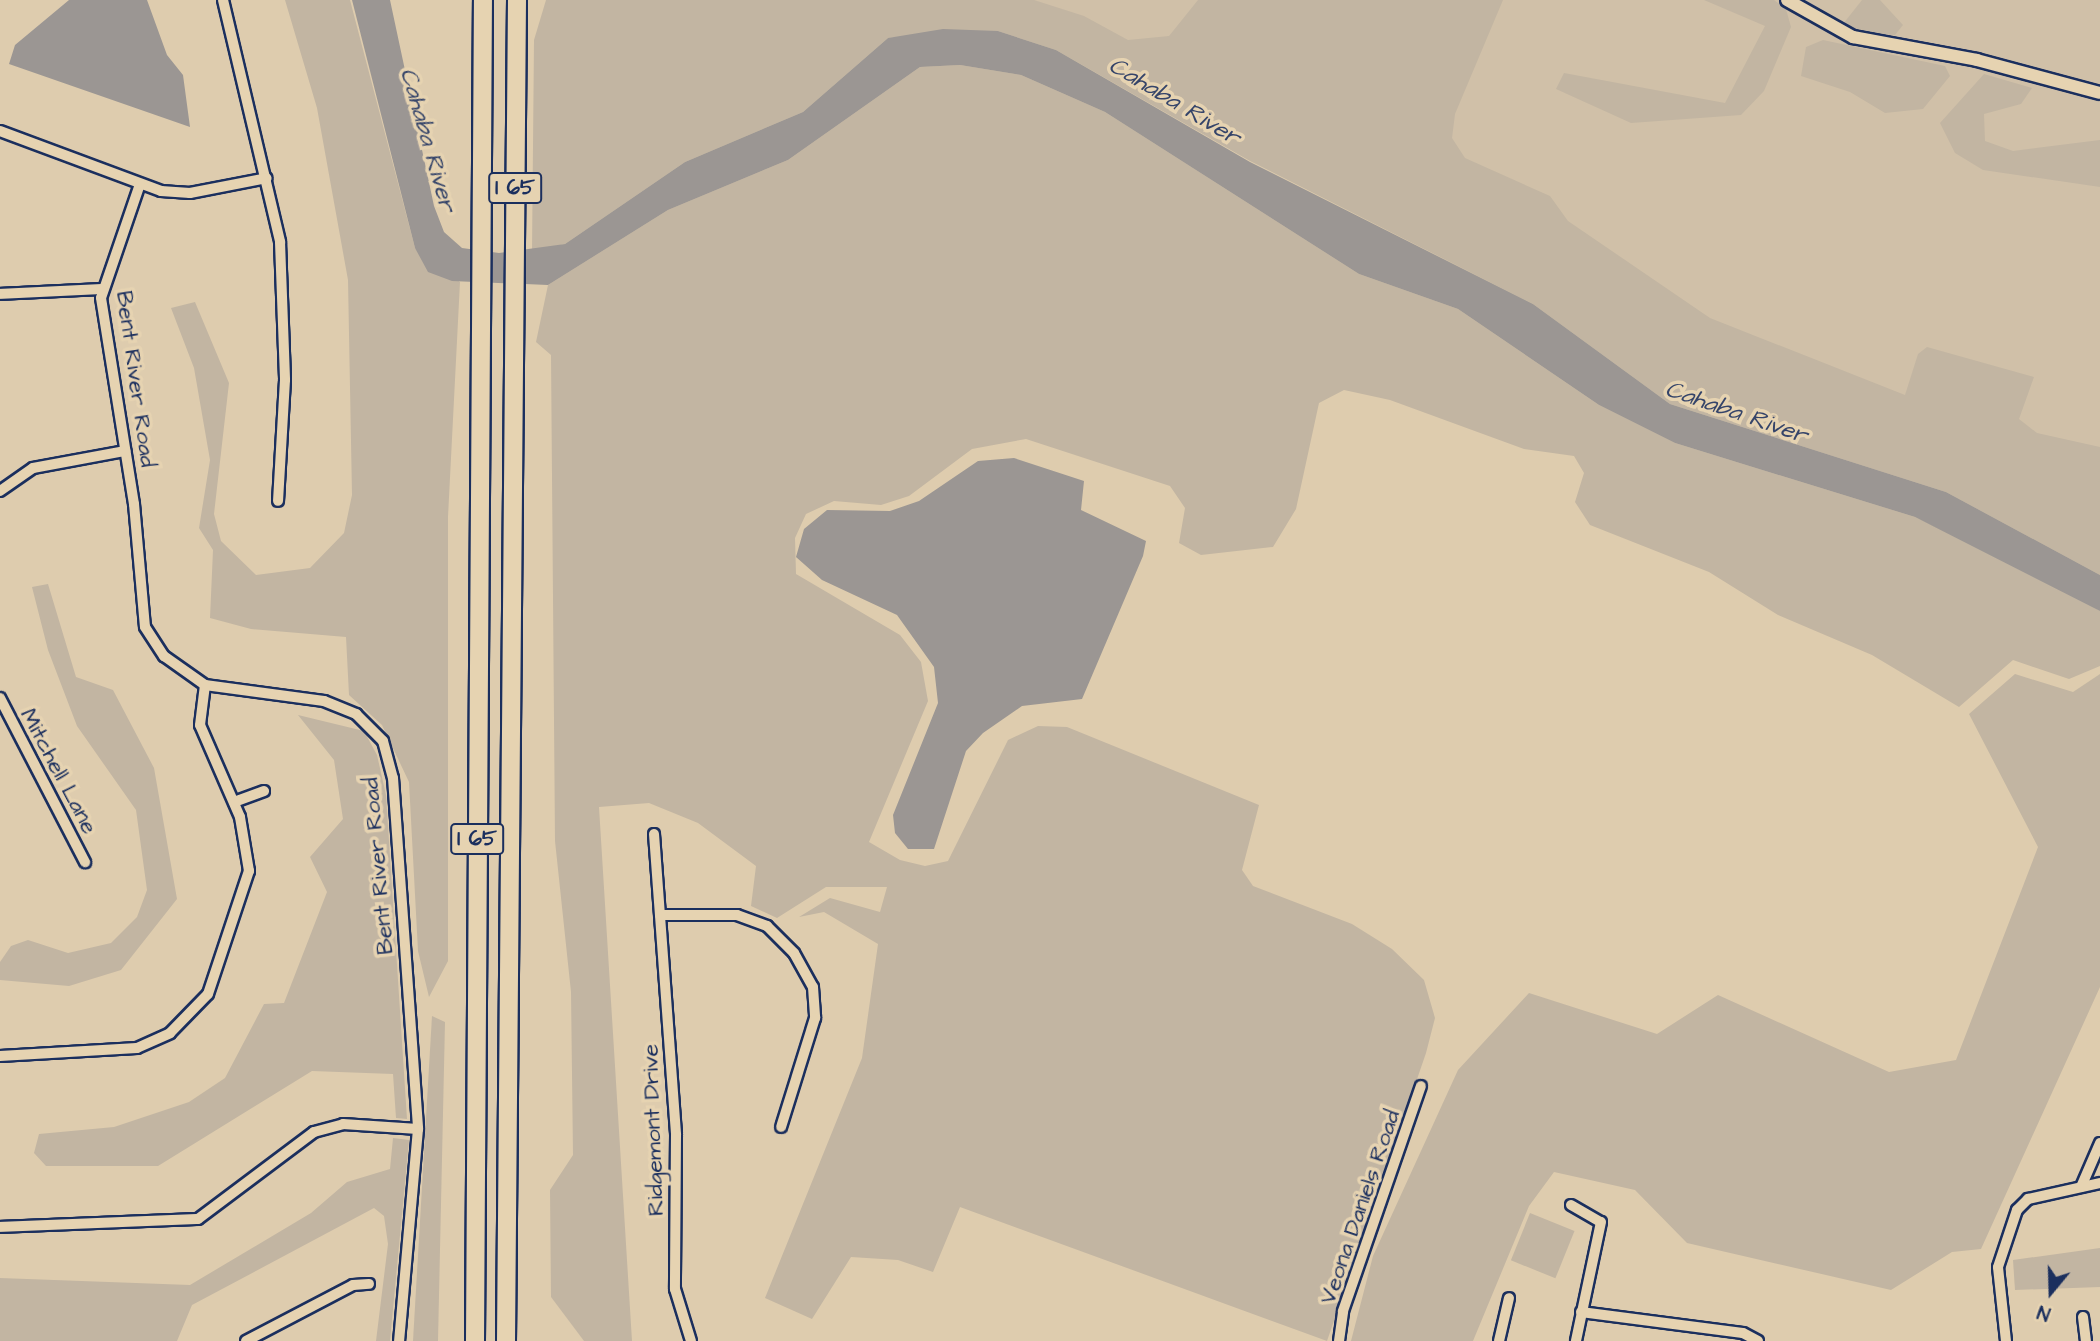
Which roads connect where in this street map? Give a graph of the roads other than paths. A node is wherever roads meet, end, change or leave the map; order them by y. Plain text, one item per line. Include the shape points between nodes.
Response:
1 (223, 0) edge
2 (483, 0) edge
3 (517, 0) edge
4 (1787, 0) edge
5 (2100, 93) edge
6 (0, 131) edge
7 (267, 178) junction
8 (140, 184) junction
9 (102, 289) junction
10 (0, 294) edge
11 (125, 451) junction
12 (0, 491) edge
13 (278, 501) dead end
14 (205, 685) junction
15 (0, 698) edge
16 (264, 791) dead end
17 (234, 803) junction
18 (654, 834) dead end
19 (85, 862) dead end
20 (660, 915) junction
21 (0, 1056) edge
22 (1421, 1086) dead end
23 (781, 1127) dead end
24 (418, 1129) junction
25 (2100, 1143) edge
26 (2100, 1183) edge
27 (2081, 1187) junction
28 (1571, 1205) dead end
29 (0, 1227) edge
30 (369, 1284) dead end
31 (1509, 1298) dead end
32 (1581, 1312) junction
33 (2083, 1317) dead end
34 (246, 1341) edge
35 (399, 1341) edge
36 (475, 1341) edge
37 (506, 1341) edge
38 (691, 1341) edge
39 (1339, 1341) edge
40 (1499, 1341) edge
41 (1576, 1341) edge
42 (1758, 1341) edge
43 (2006, 1341) edge
44 (2087, 1341) edge

1 - 7 street
2 - 36 highway, I 65
3 - 37 highway, I 65
4 - 5 street via 1853,37 1977,60
6 - 8 street
7 - 8 street via 181,193
7 - 13 street via 280,242 286,357
8 - 9 street, Bent River Road
9 - 10 street
9 - 11 street, Bent River Road
11 - 12 street via 33,468
11 - 14 street, Bent River Road via 145,628 164,656
14 - 17 street via 200,725
14 - 24 street, Bent River Road via 333,703 356,714 383,741 393,778
15 - 19 street, Mitchell Lane
16 - 17 street
17 - 21 street via 249,852 247,883 200,1006 170,1033 126,1051
18 - 20 street, Ridgemont Drive
20 - 23 street via 737,915 767,926 794,953 813,987 816,1018
20 - 38 street, Ridgemont Drive via 676,1135 675,1289
22 - 39 street, Veona Daniels Road via 1343,1311
24 - 29 street via 343,1124 314,1132 198,1219
24 - 35 street, Bent River Road
25 - 27 street
26 - 27 street
27 - 43 street via 2028,1199 2017,1210 1998,1267
28 - 32 street via 1601,1222
30 - 34 street via 354,1285
31 - 40 street
32 - 41 street
32 - 42 street via 1743,1333
33 - 44 street

